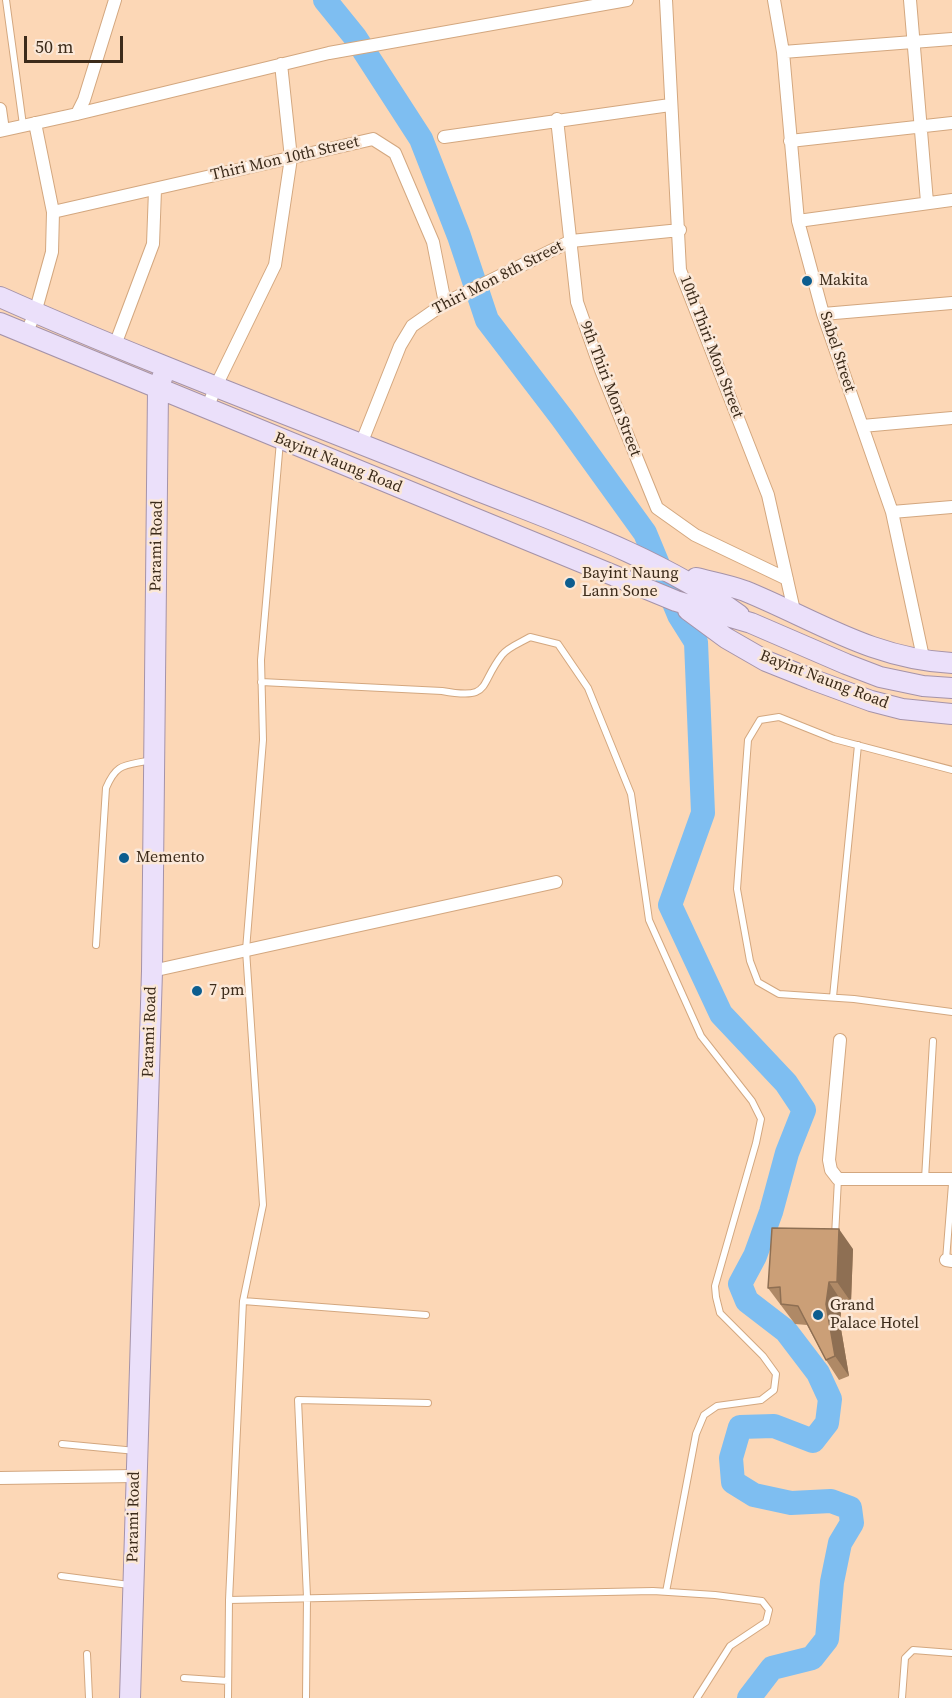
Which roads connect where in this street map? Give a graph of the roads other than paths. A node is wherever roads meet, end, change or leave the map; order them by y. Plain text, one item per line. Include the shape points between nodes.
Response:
1 (6, 0) edge
2 (115, 0) edge
3 (627, 0) edge
4 (666, 0) edge
5 (774, 0) edge
6 (910, 0) edge
7 (952, 39) edge
8 (913, 42) junction
9 (783, 52) junction
10 (281, 64) junction
11 (670, 105) junction
12 (0, 109) edge
13 (77, 114) junction
14 (557, 119) junction
15 (952, 123) edge
16 (29, 124) junction
17 (920, 126) junction
18 (1, 127) edge
19 (444, 137) dead end
20 (790, 141) junction
21 (291, 158) junction
22 (155, 190) junction
23 (952, 200) edge
24 (927, 202) junction
25 (53, 212) junction
26 (798, 221) junction
27 (680, 230) junction
28 (571, 241) junction
29 (0, 297) edge
30 (445, 303) junction
31 (952, 303) edge
32 (35, 313) junction
33 (823, 314) junction
34 (0, 323) edge
35 (26, 334) junction
36 (111, 357) junction
37 (166, 367) junction
38 (216, 386) junction
39 (159, 389) junction
40 (207, 409) junction
41 (278, 411) junction
42 (952, 418) edge
43 (862, 426) junction
44 (274, 437) junction
45 (361, 444) junction
46 (952, 507) edge
47 (892, 512) junction
48 (668, 570) junction
49 (787, 579) junction
50 (676, 601) junction
51 (795, 615) junction
52 (751, 623) junction
53 (924, 662) junction
54 (952, 663) edge
55 (261, 682) junction
56 (952, 688) edge
57 (952, 714) edge
58 (858, 746) junction
59 (154, 759) junction
60 (952, 770) edge
61 (556, 882) dead end
62 (96, 945) dead end
63 (246, 950) junction
64 (152, 971) junction
65 (833, 997) junction
66 (952, 1012) edge
67 (840, 1040) dead end
68 (933, 1041) dead end
69 (838, 1179) junction
70 (925, 1179) junction
71 (952, 1179) edge
72 (952, 1184) edge
73 (834, 1240) edge
74 (949, 1260) edge
75 (243, 1301) junction
76 (426, 1314) dead end
77 (428, 1403) dead end
78 (62, 1444) dead end
79 (136, 1451) junction
80 (135, 1476) junction
81 (0, 1478) edge
82 (61, 1576) dead end
83 (133, 1586) junction
84 (666, 1592) junction
85 (306, 1597) junction
86 (229, 1600) junction
87 (952, 1653) edge
88 (87, 1654) dead end
89 (184, 1678) dead end
90 (228, 1681) junction
91 (89, 1698) edge
92 (130, 1698) edge
93 (228, 1698) edge
94 (306, 1698) edge
95 (697, 1698) edge
96 (902, 1698) edge

1 - 16 lane
2 - 13 street
3 - 10 street
4 - 11 street, 10th Thiri Mon Street
5 - 9 street, Sabel Street
6 - 8 street
7 - 8 street
8 - 9 street
8 - 17 street
9 - 20 street, Sabel Street
10 - 13 street
10 - 21 street
11 - 14 street
11 - 27 street, 10th Thiri Mon Street
12 - 18 street
13 - 16 street
14 - 19 street
14 - 28 street, 9th Thiri Mon Street
15 - 17 street
16 - 18 street
16 - 25 street
17 - 20 street
17 - 24 street
20 - 26 street, Sabel Street
21 - 22 street, Thiri Mon 10th Street
21 - 30 street, Thiri Mon 10th Street via 373,139 395,153 433,242
21 - 38 street via 275,265
22 - 25 street, Thiri Mon 10th Street
22 - 36 street via 153,244
23 - 24 street
24 - 26 street
25 - 32 street via 52,252
26 - 33 street, Sabel Street
27 - 28 street, Thiri Mon 8th Street
27 - 49 street, 10th Thiri Mon Street via 680,270 768,495
28 - 30 street, Thiri Mon 8th Street
28 - 49 street, 9th Thiri Mon Street via 577,302 600,370 657,508 695,535
29 - 32 main road, Bayint Naung Road
30 - 45 street, Thiri Mon 8th Street via 412,326 400,346
31 - 33 street
32 - 35 street
32 - 36 main road, Bayint Naung Road
33 - 43 street, Sabel Street
34 - 35 main road, Bayint Naung Road
35 - 36 main road, Bayint Naung Road
36 - 37 main road, Bayint Naung Road
36 - 39 main road, Bayint Naung Road
37 - 38 main road, Bayint Naung Road
37 - 39 main road, Parami Road
38 - 40 street
38 - 41 main road, Bayint Naung Road
39 - 40 main road, Bayint Naung Road
39 - 59 main road, Parami Road
40 - 44 main road, Bayint Naung Road
41 - 44 main road
41 - 45 main road, Bayint Naung Road
42 - 43 street
43 - 47 street, Sabel Street
44 - 50 main road, Bayint Naung Road
44 - 55 lane
45 - 48 main road, Bayint Naung Road
46 - 47 street
47 - 53 street, Sabel Street
48 - 51 main road, Bayint Naung Road via 744,591
48 - 52 main road, Bayint Naung Road
49 - 51 street, 10th Thiri Mon Street
50 - 52 main road, Bayint Naung Road
50 - 57 main road, Bayint Naung Road via 726,638 766,661 871,701
51 - 53 main road, Bayint Naung Road via 870,646
52 - 56 main road via 880,677
53 - 54 main road, Bayint Naung Road
55 - 63 lane via 262,740
55 - 84 lane via 465,695 483,689 503,653 530,637 558,644 588,688 631,794 649,920 701,1036 753,1101 761,1119 715,1286 720,1313 776,1374 774,1390 760,1400 717,1406 704,1415 696,1434
58 - 60 lane
58 - 65 lane
58 - 65 lane via 779,717 760,720 748,740 737,889 750,961 758,982 779,994
59 - 62 lane via 120,766 106,788
59 - 64 main road, Parami Road
61 - 63 street
63 - 64 street
63 - 75 lane via 263,1205
64 - 79 main road, Parami Road
65 - 66 lane
67 - 69 street via 829,1160
68 - 70 lane
69 - 70 street
69 - 73 lane
70 - 71 street
72 - 74 lane
75 - 76 lane
75 - 86 lane
77 - 85 lane via 298,1400
78 - 79 lane
79 - 80 main road, Parami Road
80 - 81 street
80 - 83 main road, Parami Road
82 - 83 lane
83 - 92 main road, Parami Road
84 - 85 lane
84 - 95 lane via 762,1601 769,1610 766,1622 730,1646
85 - 86 lane
85 - 94 lane
86 - 90 lane
87 - 96 lane via 913,1650 905,1658
88 - 91 lane
89 - 90 lane
90 - 93 lane

